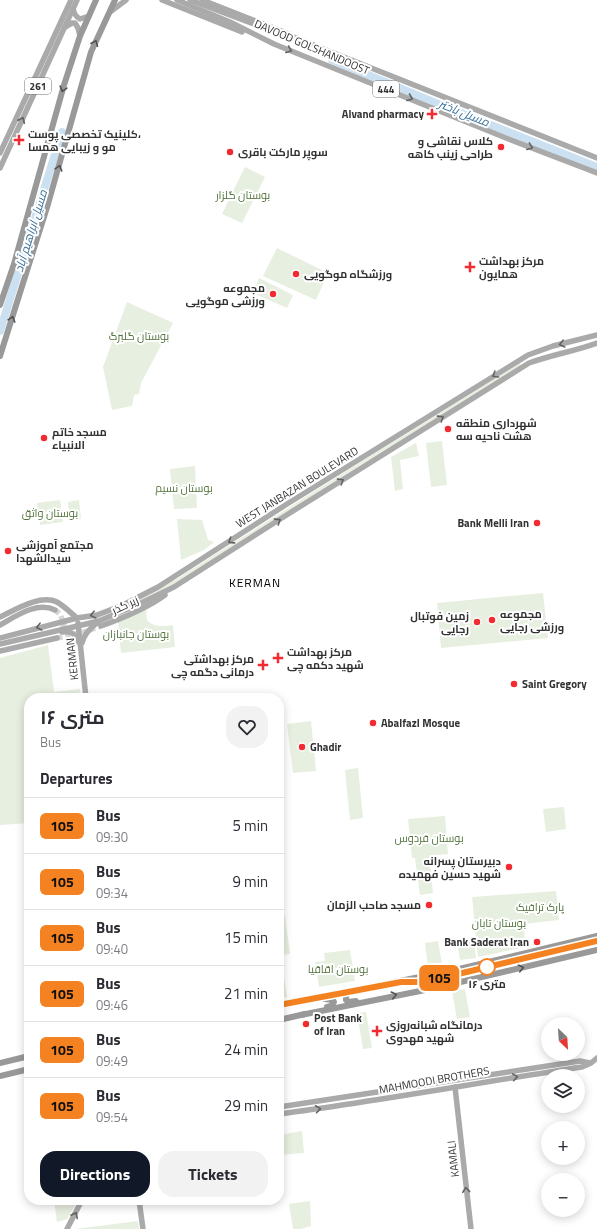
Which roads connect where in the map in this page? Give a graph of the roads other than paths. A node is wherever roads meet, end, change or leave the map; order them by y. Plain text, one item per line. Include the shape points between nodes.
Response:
1 (71, 0) edge
2 (77, 0) edge
3 (96, 0) edge
4 (115, 0) edge
5 (126, 0) edge
6 (162, 0) edge
7 (177, 0) edge
8 (190, 0) edge
9 (202, 0) edge
10 (73, 8) junction
11 (108, 14) junction
12 (88, 16) junction
13 (64, 28) junction
14 (80, 36) junction
15 (291, 36) junction
16 (274, 44) junction
17 (0, 153) edge
18 (597, 158) edge
19 (0, 168) edge
20 (597, 174) edge
21 (0, 305) edge
22 (597, 335) edge
23 (597, 343) edge
24 (528, 355) junction
25 (0, 356) edge
26 (529, 363) junction
27 (174, 587) junction
28 (55, 610) dead end
29 (0, 617) edge
30 (77, 618) junction
31 (1, 624) edge
32 (100, 624) junction
33 (78, 626) junction
34 (40, 634) junction
35 (0, 638) edge
36 (57, 638) tunnel mouth
37 (0, 644) edge
38 (81, 650) junction
39 (0, 651) edge
40 (85, 693) edge
41 (597, 936) edge
42 (597, 950) edge
43 (372, 988) junction
44 (374, 1000) junction
45 (296, 1002) junction
46 (284, 1004) edge
47 (301, 1015) junction
48 (284, 1019) edge
49 (24, 1057) edge
50 (18, 1058) junction
51 (597, 1058) edge
52 (0, 1060) edge
53 (0, 1063) edge
54 (591, 1063) junction
55 (24, 1071) edge
56 (24, 1071) edge
57 (2, 1075) edge
58 (0, 1080) edge
59 (469, 1084) junction
60 (414, 1085) junction
61 (455, 1087) junction
62 (415, 1094) junction
63 (456, 1097) junction
64 (284, 1106) edge
65 (284, 1113) edge
66 (79, 1205) edge
67 (140, 1205) edge
68 (67, 1229) edge
69 (143, 1229) edge
70 (471, 1229) edge

1 - 17 main road, 261
2 - 10 main road, 261
3 - 12 highway
4 - 11 highway
5 - 11 main road
6 - 16 main road
7 - 16 main road, DAVOOD GOLSHANDOOST / 444
8 - 15 main road, DAVOOD GOLSHANDOOST / 444
9 - 15 main road
10 - 12 main road via 76,17
10 - 13 main road, 261
25 -> 11 highway via 48,204 91,52
12 - 14 highway
13 - 14 main road via 75,23
19 -> 13 main road, 261
14 -> 21 highway
15 - 18 main road, DAVOOD GOLSHANDOOST / 444
16 -> 20 main road, DAVOOD GOLSHANDOOST / 444
22 -> 24 main road, WEST JANBAZAN BOULEVARD
23 - 26 main road, WEST JANBAZAN BOULEVARD
24 - 26 main road
24 -> 30 main road, WEST JANBAZAN BOULEVARD via 158,587 110,610
27 -> 26 main road, WEST JANBAZAN BOULEVARD
27 - 32 main road, WEST JANBAZAN BOULEVARD
27 - 32 main road, زیر گذر via 157,601 116,620
28 - 31 main road via 44,606 31,609
29 - 30 main road via 37,601 46,600 59,604
30 - 33 main road, KERMAN
30 -> 35 main road, WEST JANBAZAN BOULEVARD
32 - 33 main road, WEST JANBAZAN BOULEVARD
32 - 38 main road via 89,629 83,639
33 - 34 main road, WEST JANBAZAN BOULEVARD
33 - 38 main road, KERMAN
34 - 37 main road, WEST JANBAZAN BOULEVARD
34 - 38 main road via 71,632 76,636
36 - 39 main road
38 - 40 main road, KERMAN
41 - 43 highway
44 -> 42 highway
43 - 44 highway via 350,993 346,1000
43 - 45 highway
44 - 47 highway
45 - 46 highway
45 - 47 highway via 330,998 334,1002 331,1006
47 - 48 highway
49 - 50 highway
50 - 52 highway
50 - 53 highway
51 - 54 main road, MAHMOODI BROTHERS
59 -> 54 main road, MAHMOODI BROTHERS via 582,1067
54 - 60 main road, MAHMOODI BROTHERS via 580,1060
55 - 57 highway
56 - 58 highway
59 - 61 main road, MAHMOODI BROTHERS
59 - 63 main road via 460,1090
60 - 62 main road
60 - 64 main road, MAHMOODI BROTHERS
61 - 62 main road, MAHMOODI BROTHERS
61 - 63 main road, KAMALI
65 -> 62 main road, MAHMOODI BROTHERS
70 -> 63 main road, KAMALI
68 -> 66 main road
67 - 69 main road

